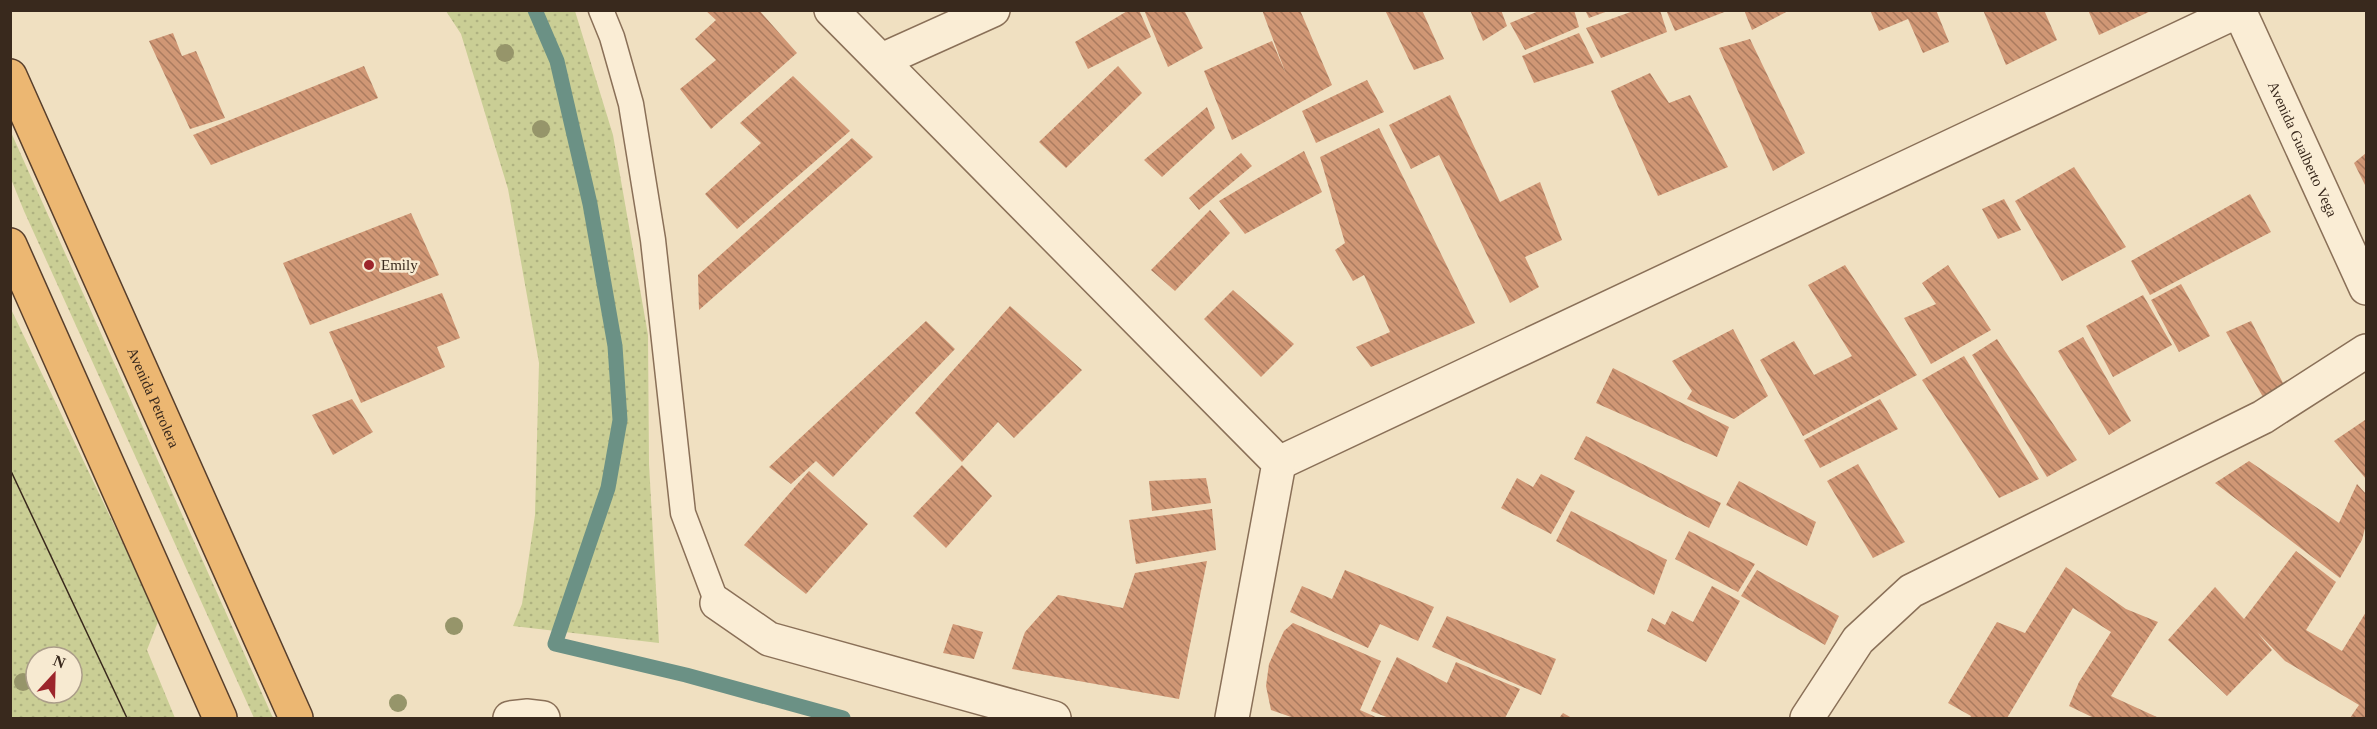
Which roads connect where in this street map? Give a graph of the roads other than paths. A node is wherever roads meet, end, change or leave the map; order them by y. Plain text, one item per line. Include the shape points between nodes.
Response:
1 (601, 10) edge
2 (831, 10) edge
3 (993, 10) edge
4 (2240, 11) edge
5 (882, 60) junction
6 (10, 76) edge
7 (10, 245) edge
8 (2367, 288) edge
9 (2367, 351) edge
10 (1279, 463) junction
11 (717, 603) joint
12 (220, 718) edge
13 (296, 718) edge
14 (510, 718) edge
15 (543, 718) edge
16 (1054, 718) edge
17 (1232, 718) edge
18 (1807, 718) edge

1 - 11 lane via 612,37 635,127 653,240 683,513
2 - 5 street
3 - 5 street
4 - 8 street, Avenida Gualberto Vega
4 - 10 street
5 - 10 street
6 - 13 highway, Avenida Petrolera
7 - 12 highway
9 - 18 street via 2263,417 1911,591 1858,640
10 - 17 street
11 - 16 street via 769,639
14 - 15 street

